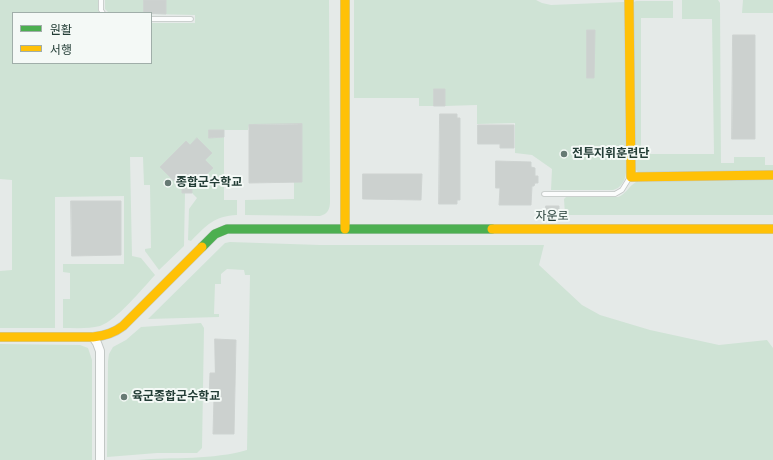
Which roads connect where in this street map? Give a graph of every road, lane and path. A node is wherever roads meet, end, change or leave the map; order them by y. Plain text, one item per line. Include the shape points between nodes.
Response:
1 (101, 0) edge
2 (345, 0) edge
3 (629, 0) edge
4 (102, 12) edge
5 (152, 19) edge
6 (191, 19) dead end
7 (773, 175) edge
8 (631, 177) junction
9 (544, 194) dead end
10 (773, 229) edge
11 (345, 230) junction
12 (113, 332) junction
13 (0, 337) edge
14 (93, 337) junction
15 (100, 350) junction
16 (100, 460) edge

1 - 4 lane
2 - 11 street
3 - 8 street
5 - 6 lane
7 - 8 street
8 - 9 lane via 622,190 615,194
10 - 11 street, 자운로
11 - 12 street, 자운로 via 221,230 123,326
12 - 14 street
12 - 15 street
13 - 14 street
14 - 15 street
15 - 16 street

